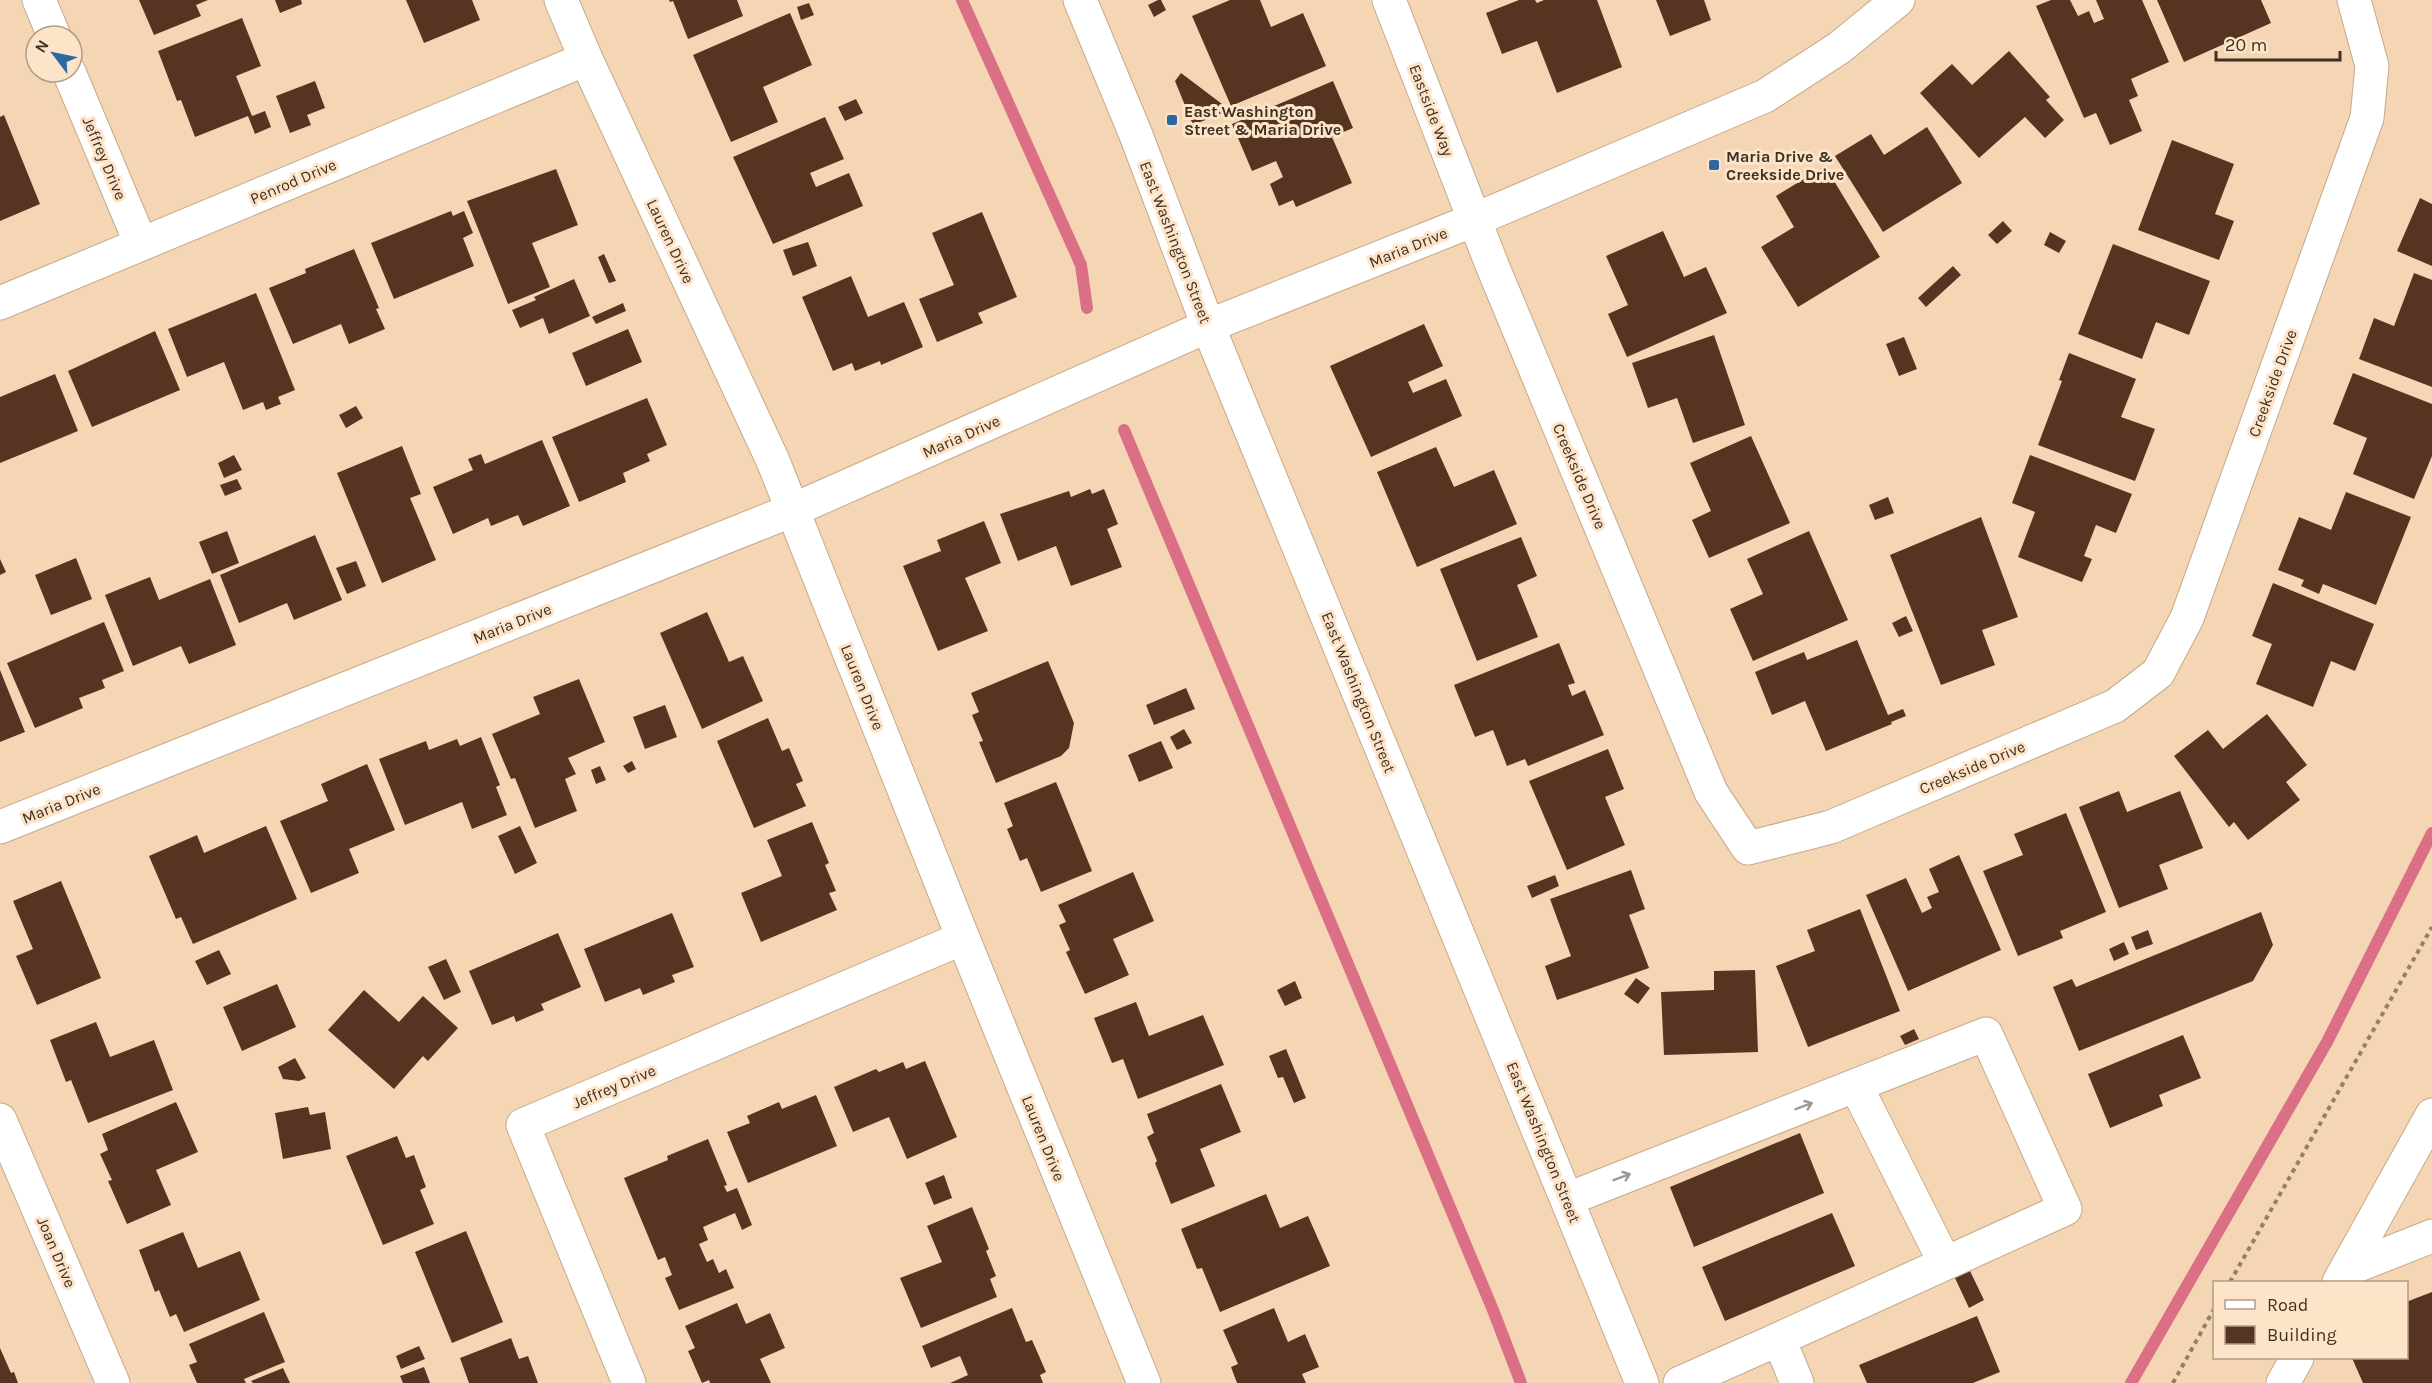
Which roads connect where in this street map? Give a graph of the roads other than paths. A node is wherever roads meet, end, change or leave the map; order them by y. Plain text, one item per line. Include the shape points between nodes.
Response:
1 (39, 0) edge
2 (561, 0) edge
3 (1080, 0) edge
4 (1389, 0) edge
5 (1898, 0) edge
6 (2354, 0) edge
7 (49, 24) edge
8 (585, 59) junction
9 (74, 84) edge
10 (1474, 220) junction
11 (141, 244) junction
12 (0, 303) edge
13 (1208, 326) junction
14 (793, 510) junction
15 (0, 827) edge
16 (963, 938) junction
17 (1856, 1086) junction
18 (2432, 1115) edge
19 (0, 1120) edge
20 (1568, 1199) junction
21 (2432, 1236) edge
22 (1945, 1263) junction
23 (2342, 1276) edge
24 (1779, 1339) junction
25 (2296, 1359) edge
26 (113, 1383) edge
27 (629, 1383) edge
28 (1144, 1383) edge
29 (1642, 1383) edge
30 (1680, 1383) edge
31 (1797, 1383) edge
32 (2283, 1383) edge

1 - 7 street
2 - 8 street, Lauren Drive
3 - 13 street, East Washington Street
4 - 10 street, Eastside Way
5 - 10 street, Maria Drive via 1839,48 1765,96
6 - 10 street, Creekside Drive via 2372,66 2367,118 2187,618 2158,673 2115,706 1831,827 1748,848 1711,792
8 - 11 street, Penrod Drive
8 - 14 street, Lauren Drive
9 - 11 street, Jeffrey Drive
10 - 13 street, Maria Drive
11 - 12 street, Penrod Drive
13 - 14 street, Maria Drive
13 - 20 street, East Washington Street
14 - 15 street, Maria Drive
14 - 16 street, Lauren Drive
16 - 27 street, Jeffrey Drive via 523,1125
16 - 28 street, Lauren Drive
20 -> 17 street
17 - 22 street
17 - 22 street via 1986,1034 2065,1209
18 - 23 street
19 - 26 street, Joan Drive
20 - 29 street, East Washington Street
21 - 23 street
22 - 24 street
24 - 30 street
24 - 31 street
25 - 32 street

